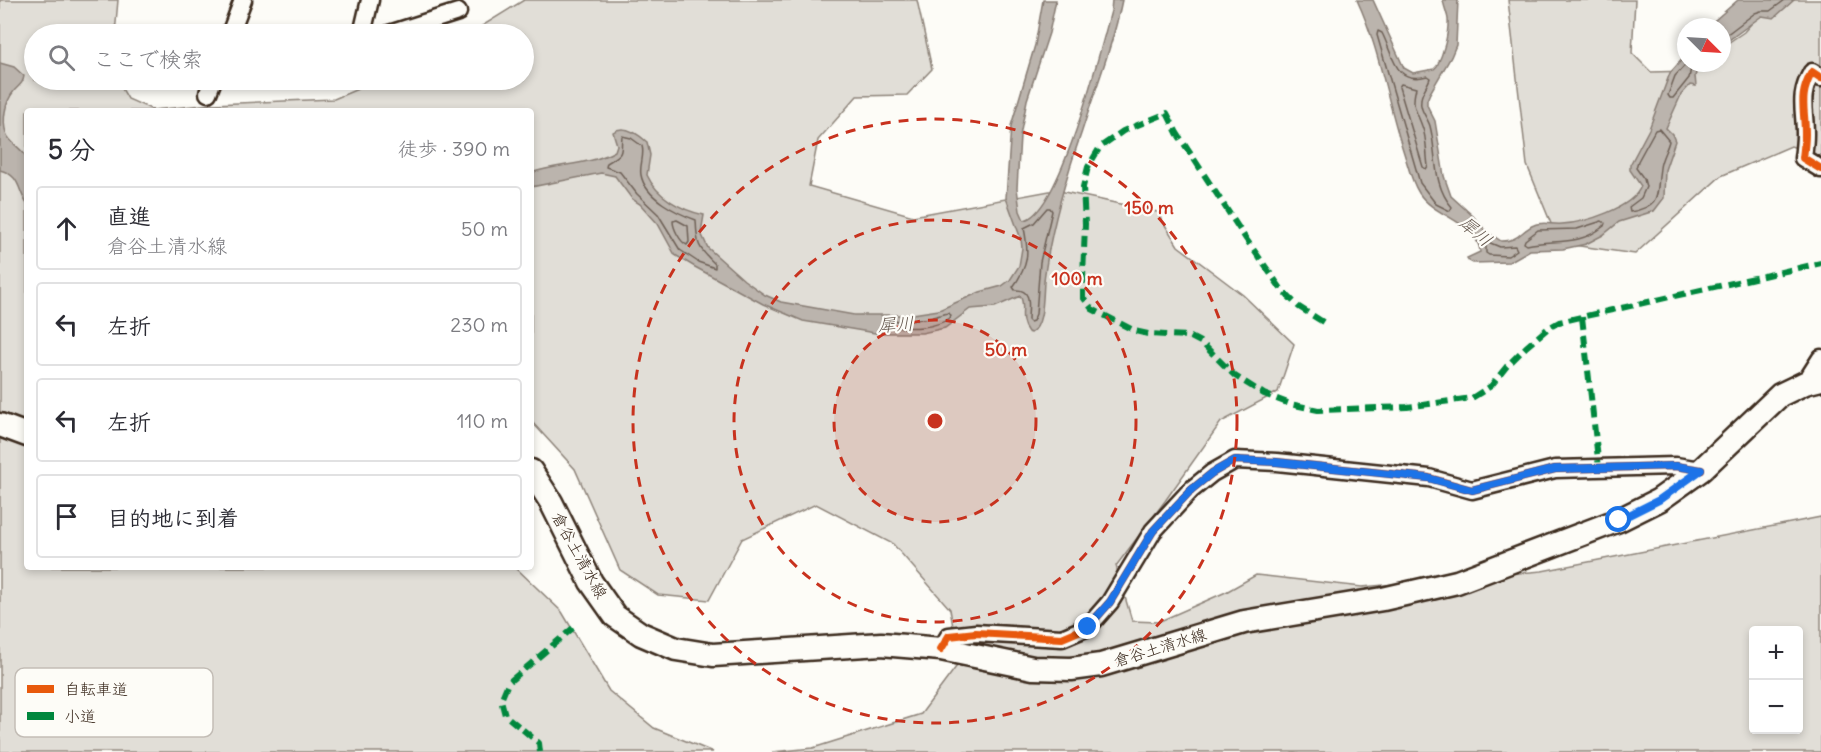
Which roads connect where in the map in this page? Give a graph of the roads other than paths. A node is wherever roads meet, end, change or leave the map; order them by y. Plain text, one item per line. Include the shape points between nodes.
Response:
1 (242, 0) edge
2 (370, 0) edge
3 (458, 12) dead end
4 (234, 24) edge
5 (364, 24) edge
6 (420, 24) edge
7 (1821, 78) edge
8 (1821, 170) edge
9 (1821, 358) edge
10 (1813, 381) edge
11 (0, 425) edge
12 (24, 434) edge
13 (1701, 470) junction
14 (534, 476) edge
15 (941, 649) junction

1 - 4 street
2 - 5 street
3 - 6 street
7 - 8 street via 1812,72 1802,99 1803,158
9 - 10 street
10 - 13 main road, 倉谷土清水線 via 1780,395
11 - 12 main road
13 - 15 main road, 倉谷土清水線 via 1659,500 1619,520 1457,582 1394,597 1244,622 1101,665 1071,669 1033,668
13 - 15 street via 1676,466 1555,469 1472,490 1428,478 1235,460 1191,490 1153,531 1110,602 1088,627 1062,638 975,633 949,636
14 - 15 main road, 倉谷土清水線 via 591,582 615,616 650,638 676,649 713,655 882,644

